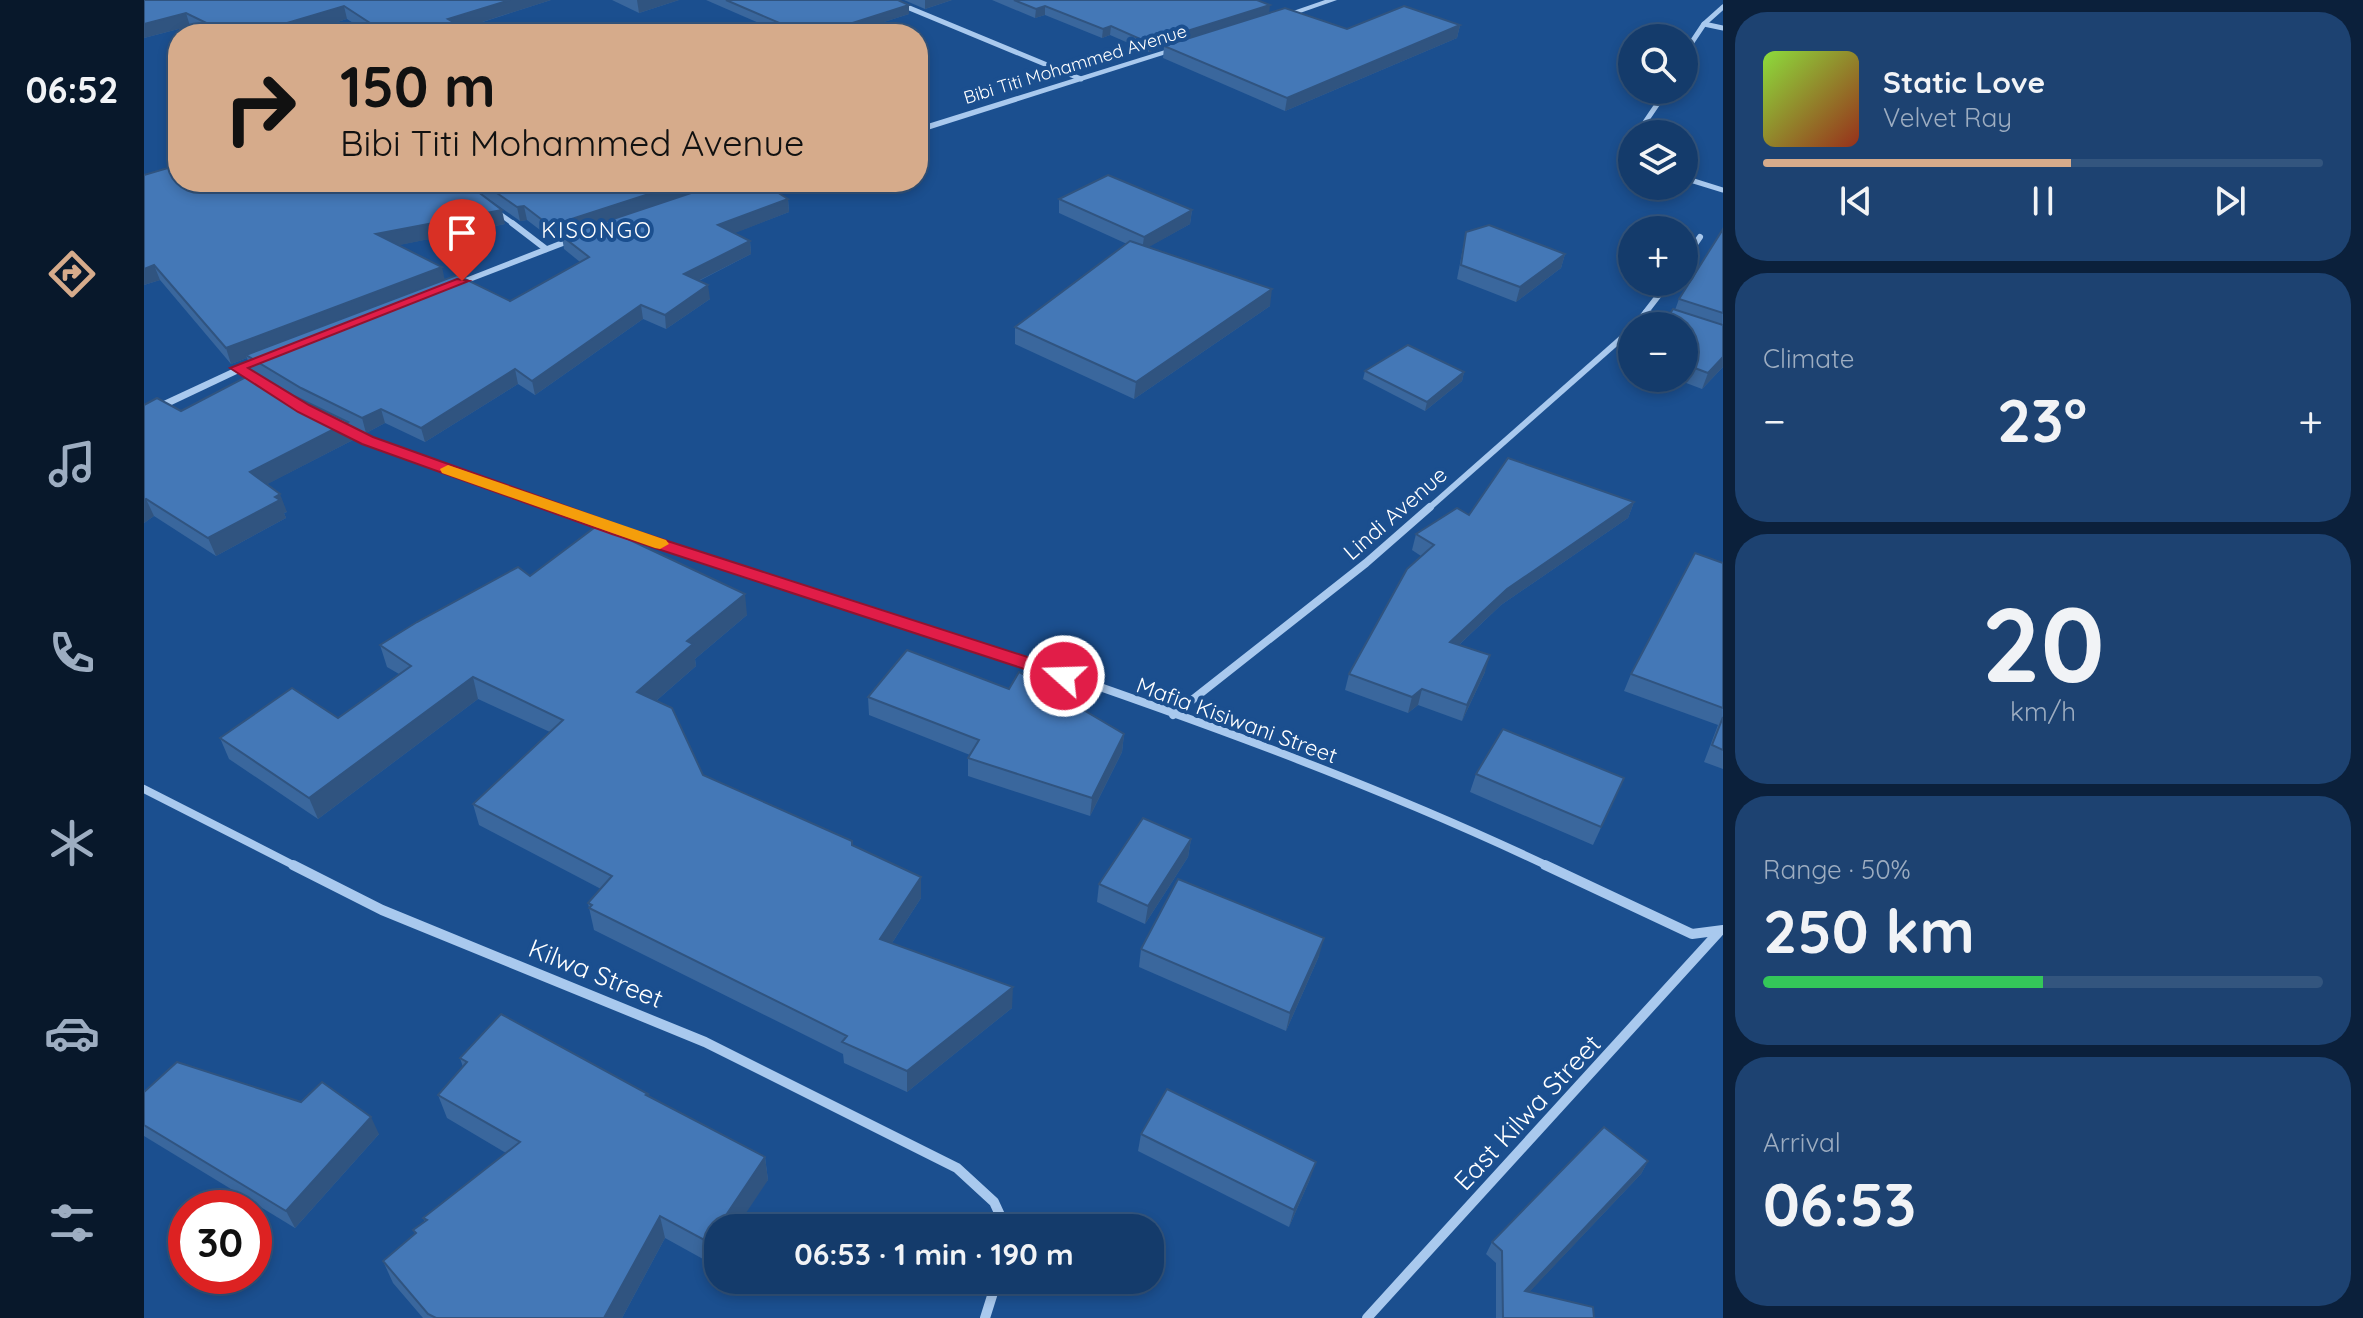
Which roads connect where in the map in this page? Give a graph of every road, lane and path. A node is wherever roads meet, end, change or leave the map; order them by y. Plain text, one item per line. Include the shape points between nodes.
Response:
1 (890, 0) edge
2 (1333, 0) edge
3 (1723, 7) edge
4 (1262, 22) edge
5 (1704, 24) junction
6 (1723, 28) edge
7 (1698, 33) edge
8 (1192, 44) edge
9 (1081, 79) junction
10 (928, 127) edge
11 (1698, 182) edge
12 (1723, 190) edge
13 (496, 211) edge
14 (597, 230) edge
15 (1700, 237) dead end
16 (1698, 240) edge
17 (546, 249) junction
18 (443, 289) edge
19 (1658, 296) edge
20 (1646, 312) edge
21 (1618, 341) edge
22 (281, 351) edge
23 (237, 368) junction
24 (250, 376) edge
25 (144, 414) edge
26 (329, 421) edge
27 (1173, 715) junction
28 (144, 789) edge
29 (1720, 931) edge
30 (1001, 1214) edge
31 (993, 1294) edge
32 (985, 1318) edge
33 (1367, 1318) edge

1 - 9 street
2 - 4 street
3 - 5 street
5 - 6 street
5 - 7 street
8 - 9 street, Bibi Titi Mohammed Avenue
9 - 10 street, Bibi Titi Mohammed Avenue
11 - 12 street
13 - 17 street
14 - 17 street
15 - 16 street
17 - 18 street
19 - 20 street, Lindi Avenue
21 - 27 street, Lindi Avenue via 1366,563
22 - 23 street
23 - 24 street
23 - 25 street
26 - 27 street, Mafia Kisiwani Street via 367,440 618,531 1010,656
27 - 29 street, Mafia Kisiwani Street via 1491,839 1692,934
28 - 30 street, Kilwa Street via 382,910 705,1042 957,1168 984,1189
29 - 33 street, East Kilwa Street
31 - 32 street

